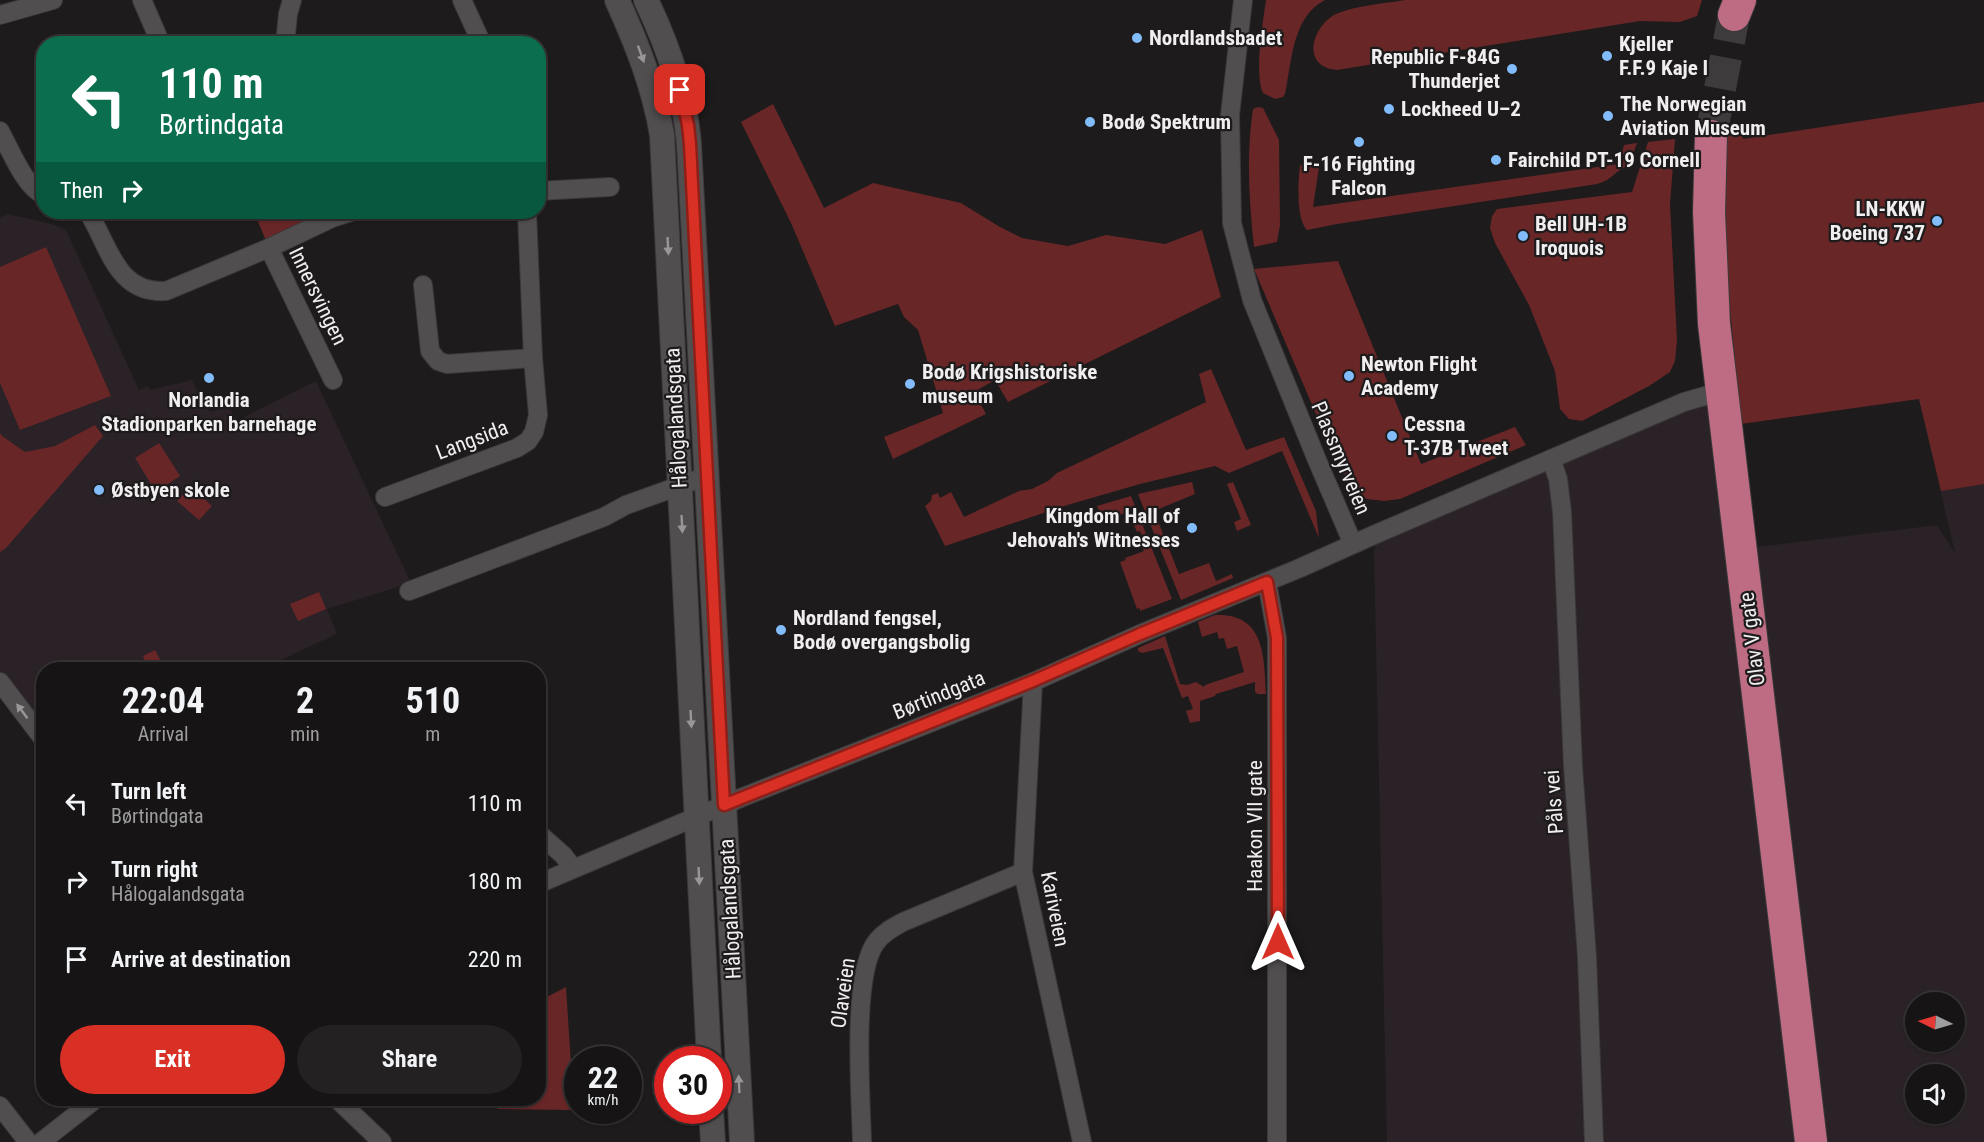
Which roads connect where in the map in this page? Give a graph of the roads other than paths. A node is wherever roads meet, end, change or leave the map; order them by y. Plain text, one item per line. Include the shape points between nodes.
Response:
1 (53, 0) edge
2 (142, 0) edge
3 (292, 0) edge
4 (462, 0) edge
5 (617, 0) edge
6 (646, 0) edge
7 (1243, 0) edge
8 (0, 15) edge
9 (158, 36) edge
10 (286, 36) edge
11 (478, 36) edge
12 (0, 131) edge
13 (1711, 136) tunnel mouth
14 (610, 187) dead end
15 (546, 191) edge
16 (36, 192) edge
17 (92, 219) edge
18 (322, 219) edge
19 (527, 219) edge
20 (269, 248) junction
21 (423, 285) dead end
22 (533, 358) junction
23 (333, 380) dead end
24 (1722, 392) junction
25 (1551, 459) junction
26 (707, 476) junction
27 (680, 486) junction
28 (385, 497) dead end
29 (1353, 544) junction
30 (1267, 582) junction
31 (409, 591) dead end
32 (1033, 681) junction
33 (0, 682) edge
34 (36, 729) edge
35 (724, 805) junction
36 (696, 817) junction
37 (546, 840) edge
38 (573, 868) junction
39 (1023, 873) junction
40 (546, 880) edge
41 (708, 1046) edge
42 (0, 1106) edge
43 (87, 1106) edge
44 (344, 1106) edge
45 (712, 1124) edge
46 (28, 1142) edge
47 (40, 1142) edge
48 (382, 1142) edge
49 (713, 1142) edge
50 (742, 1142) edge
51 (862, 1142) edge
52 (1082, 1142) edge
53 (1276, 1142) edge
54 (1594, 1142) edge
55 (1811, 1142) edge

1 - 8 street
2 - 9 street
3 - 10 street
4 - 11 street
5 -> 27 street, Hålogalandsgata via 652,86 662,135
6 - 26 street, Hålogalandsgata via 676,74 688,125
7 - 29 street, Plassmyrveien via 1230,115 1233,223 1252,300
12 - 16 street
13 - 24 highway, Olav V gate via 1710,270
14 - 15 street
17 - 20 street via 123,275 153,292 166,291
18 - 20 street, Innersvingen
19 - 22 street, Langsida
20 - 23 street, Innersvingen
21 - 22 street via 430,351 438,361 447,364
22 - 28 street, Langsida via 538,415 528,441
24 - 25 street, Plassmyrveien via 1684,402
24 - 55 highway, Olav V gate
25 - 29 street, Plassmyrveien
25 - 54 street, Påls vei via 1562,512
26 - 27 street
26 - 35 street, Hålogalandsgata
27 - 31 street
27 -> 36 street, Hålogalandsgata
29 - 30 street, Børtindgata
30 - 32 street, Børtindgata
30 - 53 street, Haakon VII gate via 1277,638
32 - 35 street, Børtindgata
32 - 39 street, Kariveien
34 -> 33 street
35 - 36 street, Børtindgata
50 -> 35 street, Hålogalandsgata
36 - 38 street, Børtindgata
36 -> 41 street, Hålogalandsgata
37 - 38 street
38 - 40 street, Børtindgata
39 - 51 street, Olaveien via 903,922 876,942 867,961 863,988 859,1049
39 - 52 street, Kariveien
42 - 46 street
43 - 47 street
44 - 48 street
45 - 49 street

